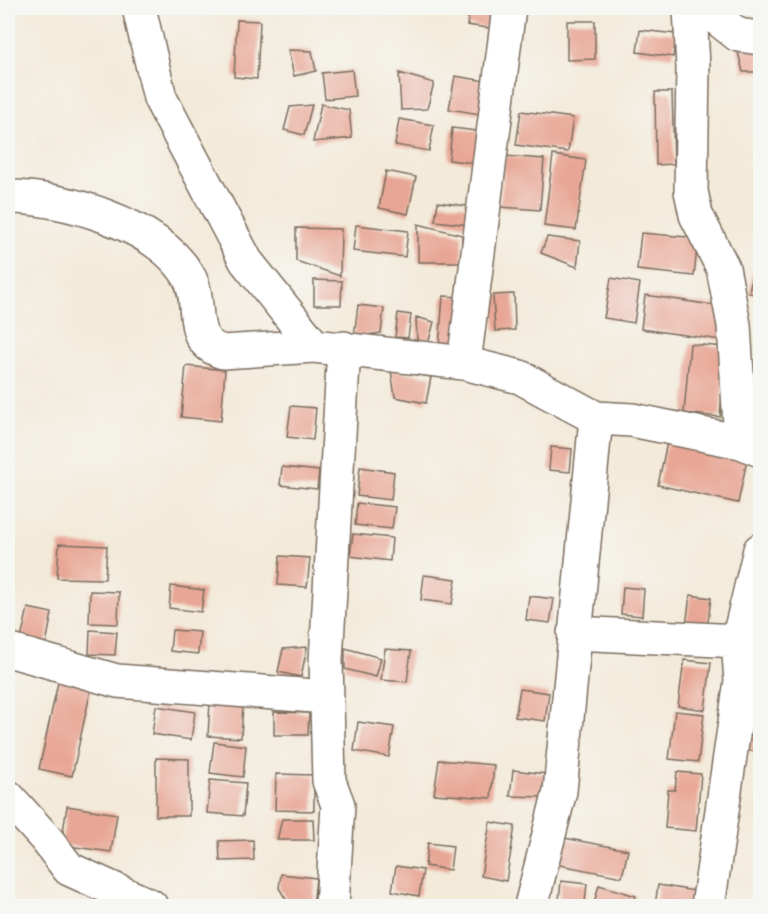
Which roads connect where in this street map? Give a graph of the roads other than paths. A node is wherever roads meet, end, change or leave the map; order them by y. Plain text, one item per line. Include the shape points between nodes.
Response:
1 (139, 8) edge
2 (509, 8) edge
3 (690, 8) edge
4 (704, 8) edge
5 (760, 38) edge
6 (8, 197) edge
7 (329, 347) junction
8 (464, 363) junction
9 (596, 418) junction
10 (751, 446) edge
11 (760, 550) edge
12 (574, 633) junction
13 (738, 641) junction
14 (8, 650) edge
15 (327, 698) junction
16 (8, 797) edge
17 (151, 906) edge
18 (332, 906) edge
19 (531, 906) edge
20 (708, 906) edge

1 - 7 street via 160,98 246,261
2 - 8 street
3 - 10 street via 691,191 696,215 726,279
4 - 5 street via 738,35
6 - 7 street via 77,207 117,220 176,258 195,287 200,332 213,349 223,352
7 - 8 street
7 - 15 street
8 - 9 street via 520,377
9 - 10 street via 632,420
9 - 12 street
11 - 13 street
12 - 13 street
12 - 19 street via 560,791
13 - 20 street via 741,681
14 - 15 street via 117,681
15 - 18 street via 329,781 338,805
16 - 17 street via 69,869

